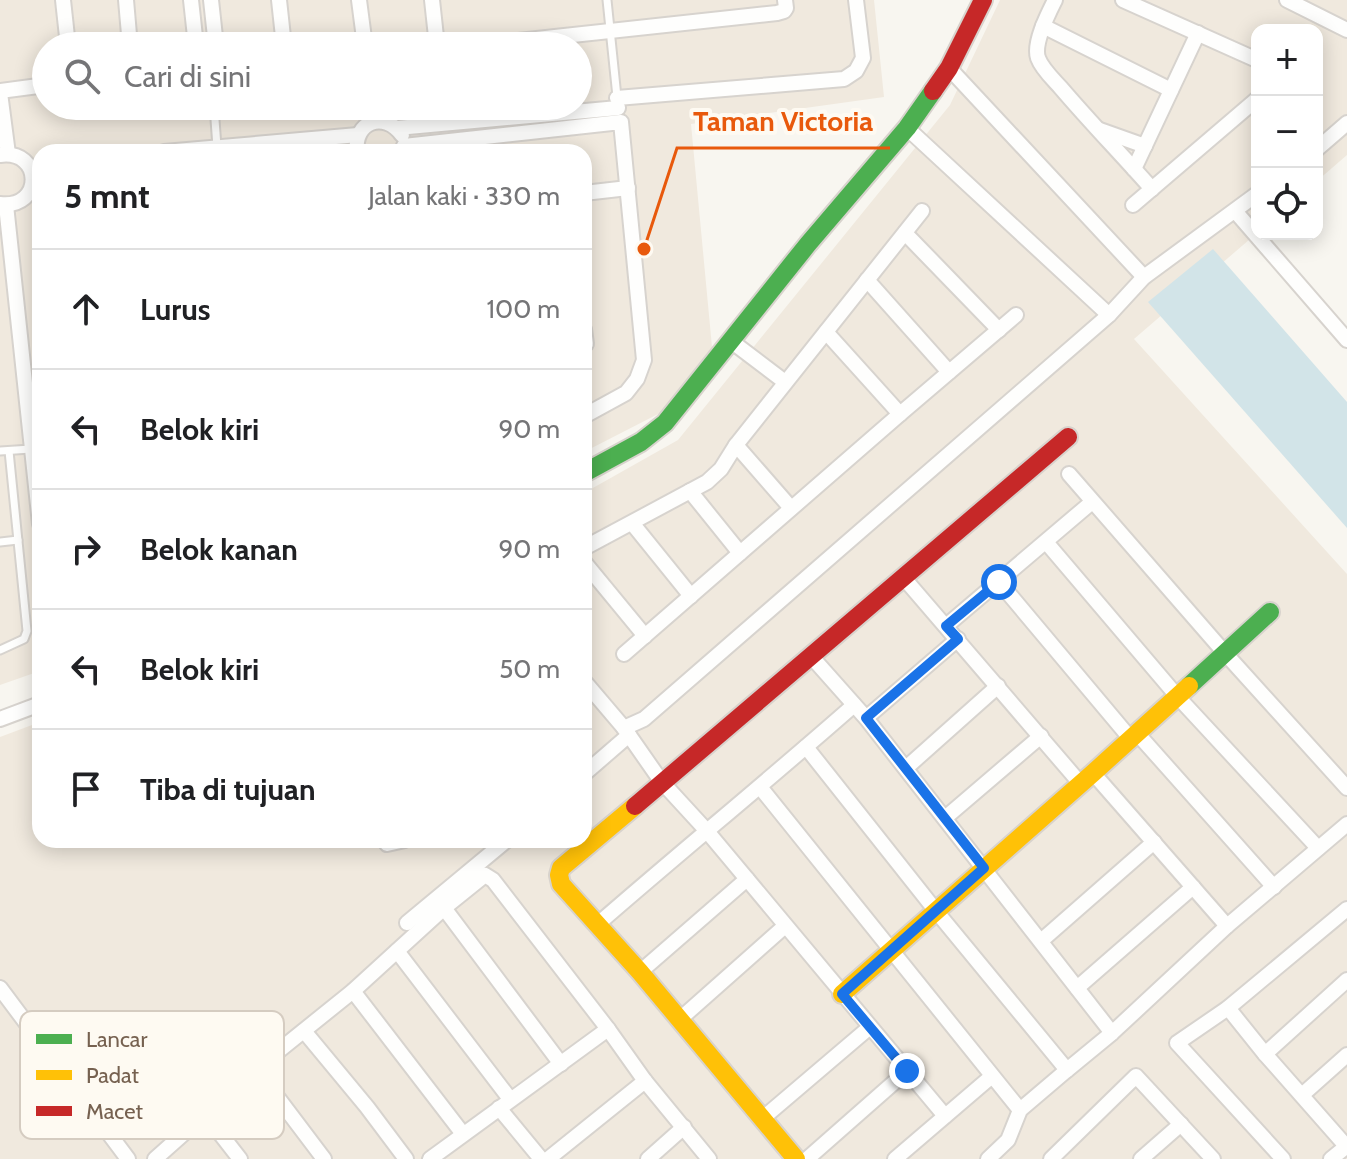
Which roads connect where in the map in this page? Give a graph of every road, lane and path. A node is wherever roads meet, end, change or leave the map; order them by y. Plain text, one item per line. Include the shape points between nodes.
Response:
1 (63, 0) edge
2 (126, 0) edge
3 (191, 0) edge
4 (211, 0) edge
5 (279, 0) edge
6 (359, 0) edge
7 (432, 0) edge
8 (607, 0) edge
9 (785, 0) edge
10 (856, 0) edge
11 (983, 0) edge
12 (1123, 0) edge
13 (1287, 0) edge
14 (1051, 1) edge
15 (1043, 26) junction
16 (610, 30) junction
17 (1347, 30) edge
18 (66, 32) edge
19 (129, 32) edge
20 (194, 32) edge
21 (214, 32) edge
22 (282, 32) edge
23 (363, 32) edge
24 (435, 32) edge
25 (592, 32) edge
26 (1198, 33) junction
27 (1251, 57) edge
28 (949, 68) junction
29 (32, 87) edge
30 (1171, 90) junction
31 (0, 92) edge
32 (1251, 104) edge
33 (619, 109) junction
34 (592, 111) edge
35 (592, 114) edge
36 (215, 120) edge
37 (370, 120) edge
38 (385, 120) edge
39 (490, 120) edge
40 (560, 120) edge
41 (1347, 123) edge
42 (397, 128) junction
43 (907, 128) junction
44 (1098, 129) junction
45 (358, 135) junction
46 (217, 144) edge
47 (252, 144) edge
48 (357, 144) edge
49 (403, 144) edge
50 (430, 144) edge
51 (1323, 144) edge
52 (1145, 146) junction
53 (4, 154) edge
54 (32, 164) edge
55 (1134, 169) junction
56 (628, 188) junction
57 (1152, 189) junction
58 (32, 190) edge
59 (592, 192) edge
60 (1251, 199) edge
61 (3, 204) edge
62 (1133, 205) dead end
63 (922, 211) dead end
64 (1235, 211) junction
65 (905, 233) junction
66 (1144, 277) junction
67 (867, 280) junction
68 (1016, 315) dead end
69 (1109, 315) junction
70 (999, 330) junction
71 (826, 332) junction
72 (1347, 340) edge
73 (731, 341) junction
74 (949, 372) junction
75 (785, 382) junction
76 (592, 412) edge
77 (900, 414) junction
78 (32, 418) edge
79 (1068, 437) dead end
80 (32, 441) edge
81 (736, 445) junction
82 (4, 451) edge
83 (592, 469) edge
84 (1069, 474) dead end
85 (690, 491) junction
86 (1092, 502) junction
87 (791, 508) junction
88 (632, 523) junction
89 (18, 540) junction
90 (0, 542) edge
91 (1046, 542) junction
92 (592, 544) edge
93 (740, 553) junction
94 (592, 572) edge
95 (903, 577) junction
96 (999, 582) junction
97 (691, 596) junction
98 (1270, 612) dead end
99 (946, 626) junction
100 (645, 636) junction
101 (958, 639) junction
102 (0, 650) edge
103 (1224, 652) junction
104 (624, 654) dead end
105 (810, 655) junction
106 (998, 686) junction
107 (592, 691) edge
108 (1177, 696) junction
109 (854, 705) junction
110 (32, 707) edge
111 (866, 718) junction
112 (0, 719) edge
113 (626, 732) junction
114 (1133, 735) junction
115 (1041, 736) junction
116 (806, 747) junction
117 (592, 766) edge
118 (906, 768) junction
119 (1086, 778) junction
120 (661, 781) junction
121 (760, 787) junction
122 (1347, 788) edge
123 (945, 818) junction
124 (1347, 824) edge
125 (706, 830) junction
126 (592, 841) edge
127 (1154, 842) junction
128 (497, 848) edge
129 (584, 848) edge
130 (1318, 848) junction
131 (984, 868) junction
132 (747, 879) junction
133 (1193, 887) junction
134 (1274, 887) junction
135 (444, 908) junction
136 (1347, 909) edge
137 (936, 911) junction
138 (407, 923) dead end
139 (598, 924) junction
140 (785, 926) junction
141 (1227, 926) junction
142 (1041, 941) junction
143 (891, 950) junction
144 (397, 951) junction
145 (640, 972) junction
146 (1347, 980) edge
147 (0, 988) edge
148 (1077, 988) junction
149 (353, 991) junction
150 (842, 994) junction
151 (1228, 1008) junction
152 (20, 1015) edge
153 (679, 1020) junction
154 (870, 1027) junction
155 (608, 1029) junction
156 (304, 1031) junction
157 (1112, 1033) junction
158 (284, 1047) edge
159 (1265, 1054) junction
160 (1347, 1055) edge
161 (561, 1064) junction
162 (1067, 1070) junction
163 (907, 1071) junction
164 (992, 1076) junction
165 (645, 1081) junction
166 (1302, 1095) junction
167 (504, 1104) junction
168 (284, 1106) edge
169 (1020, 1110) junction
170 (945, 1116) junction
171 (762, 1119) junction
172 (1347, 1123) edge
173 (1181, 1124) junction
174 (684, 1127) junction
175 (1335, 1133) junction
176 (463, 1134) junction
177 (113, 1139) edge
178 (177, 1139) edge
179 (224, 1139) edge
180 (1347, 1146) edge
181 (128, 1159) edge
182 (155, 1159) edge
183 (240, 1159) edge
184 (324, 1159) edge
185 (406, 1159) edge
186 (430, 1159) edge
187 (541, 1159) edge
188 (548, 1159) edge
189 (648, 1159) edge
190 (709, 1159) edge
191 (796, 1159) edge
192 (807, 1159) edge
193 (895, 1159) edge
194 (988, 1159) edge
195 (1051, 1159) edge
196 (1141, 1159) edge
197 (1213, 1159) edge
198 (1283, 1159) edge
199 (1331, 1159) edge

1 - 18 street
2 - 19 street
3 - 20 street
4 - 21 street
5 - 22 street
6 - 23 street
7 - 24 street
8 - 16 lane
9 - 16 street via 786,8 777,13
10 - 33 street via 863,58 844,79
11 - 28 street
12 - 26 street
13 - 17 street
14 - 15 street
15 - 30 street
15 - 44 street via 1037,48 1042,67
16 - 25 street
16 - 33 lane
26 - 27 street
26 - 30 street
28 - 43 street
28 - 66 street
29 - 31 street
30 - 52 street
31 - 53 street
32 - 57 street
33 - 34 street
33 - 35 street
33 - 56 street
36 - 46 lane
37 - 45 street
38 - 42 street
39 - 42 street
40 - 50 street
41 - 51 street
42 - 49 street
43 - 69 street
43 - 73 street
44 - 52 street
44 - 55 street
45 - 47 street
45 - 48 street
52 - 55 street
53 - 54 street
55 - 57 street
56 - 59 street
56 - 76 street via 644,360 626,393
57 - 62 street
58 - 61 street via 19,202
60 - 64 street
61 - 78 street
63 - 65 street
64 - 66 street
64 - 72 street
65 - 67 street
65 - 70 street
66 - 69 street
67 - 71 street
67 - 74 street
68 - 70 street
69 - 113 street
70 - 74 street
71 - 75 street
71 - 77 street
73 - 75 street
73 - 83 street via 665,423
74 - 77 street
75 - 81 street
77 - 87 street
79 - 95 street
80 - 82 lane
81 - 85 street via 721,469
81 - 87 street
82 - 89 lane
84 - 86 street
85 - 88 street
85 - 93 street
86 - 91 street
86 - 103 street
87 - 93 street
88 - 92 street
88 - 97 street
89 - 90 lane
89 - 102 lane via 27,631 24,639
91 - 96 street
91 - 108 street
93 - 97 street
94 - 100 street
95 - 99 street
95 - 105 street
96 - 99 street
96 - 114 street
97 - 100 street
98 - 103 street
99 - 101 street
100 - 104 street
101 - 106 street
101 - 111 street
103 - 108 street
103 - 122 street
105 - 109 street
105 - 120 street
106 - 115 street
106 - 118 street
107 - 113 street
108 - 114 street
108 - 130 street
109 - 111 street
109 - 116 street
110 - 112 street
111 - 118 street
113 - 117 street
113 - 120 street
114 - 119 street
114 - 134 street
115 - 119 street
115 - 123 street
116 - 121 street
116 - 137 street
118 - 123 street
119 - 127 street
119 - 131 street
120 - 125 street
120 - 126 street
121 - 125 street
121 - 143 street
123 - 131 street
124 - 130 street
125 - 132 street
125 - 139 street
127 - 133 street
127 - 142 street
128 - 138 street
129 - 139 street via 559,875 561,884
130 - 134 street
131 - 137 street
131 - 142 street
132 - 140 street
132 - 145 street
133 - 141 street
133 - 148 street
134 - 141 street
135 - 144 street
135 - 155 street via 485,875 493,880
135 - 161 street
136 - 151 street
137 - 143 street
137 - 162 street
139 - 145 street
140 - 150 street
140 - 153 street
141 - 157 street
142 - 148 street
143 - 150 street
143 - 164 street
144 - 149 street
144 - 167 street
145 - 153 street
146 - 159 street
147 - 152 street
148 - 157 street
149 - 156 street
149 - 176 street
150 - 154 street
151 - 159 street
151 - 198 street via 1177,1043
153 - 171 street
154 - 163 street
154 - 171 street
155 - 161 street
155 - 165 street
156 - 158 street
156 - 185 street
157 - 162 street
159 - 166 street
160 - 166 street
161 - 167 street
162 - 169 street
163 - 170 street
163 - 192 street
164 - 169 street
164 - 170 street
165 - 174 street
165 - 188 street
166 - 175 street
167 - 176 street
167 - 187 street
168 - 184 street
169 - 194 street via 1008,1140
170 - 193 street
171 - 191 street
172 - 175 street
173 - 195 street via 1136,1076
173 - 196 street
173 - 197 street
174 - 189 street
174 - 190 street
175 - 180 street
176 - 186 street
177 - 181 street
178 - 182 street
179 - 183 street
180 - 199 street

